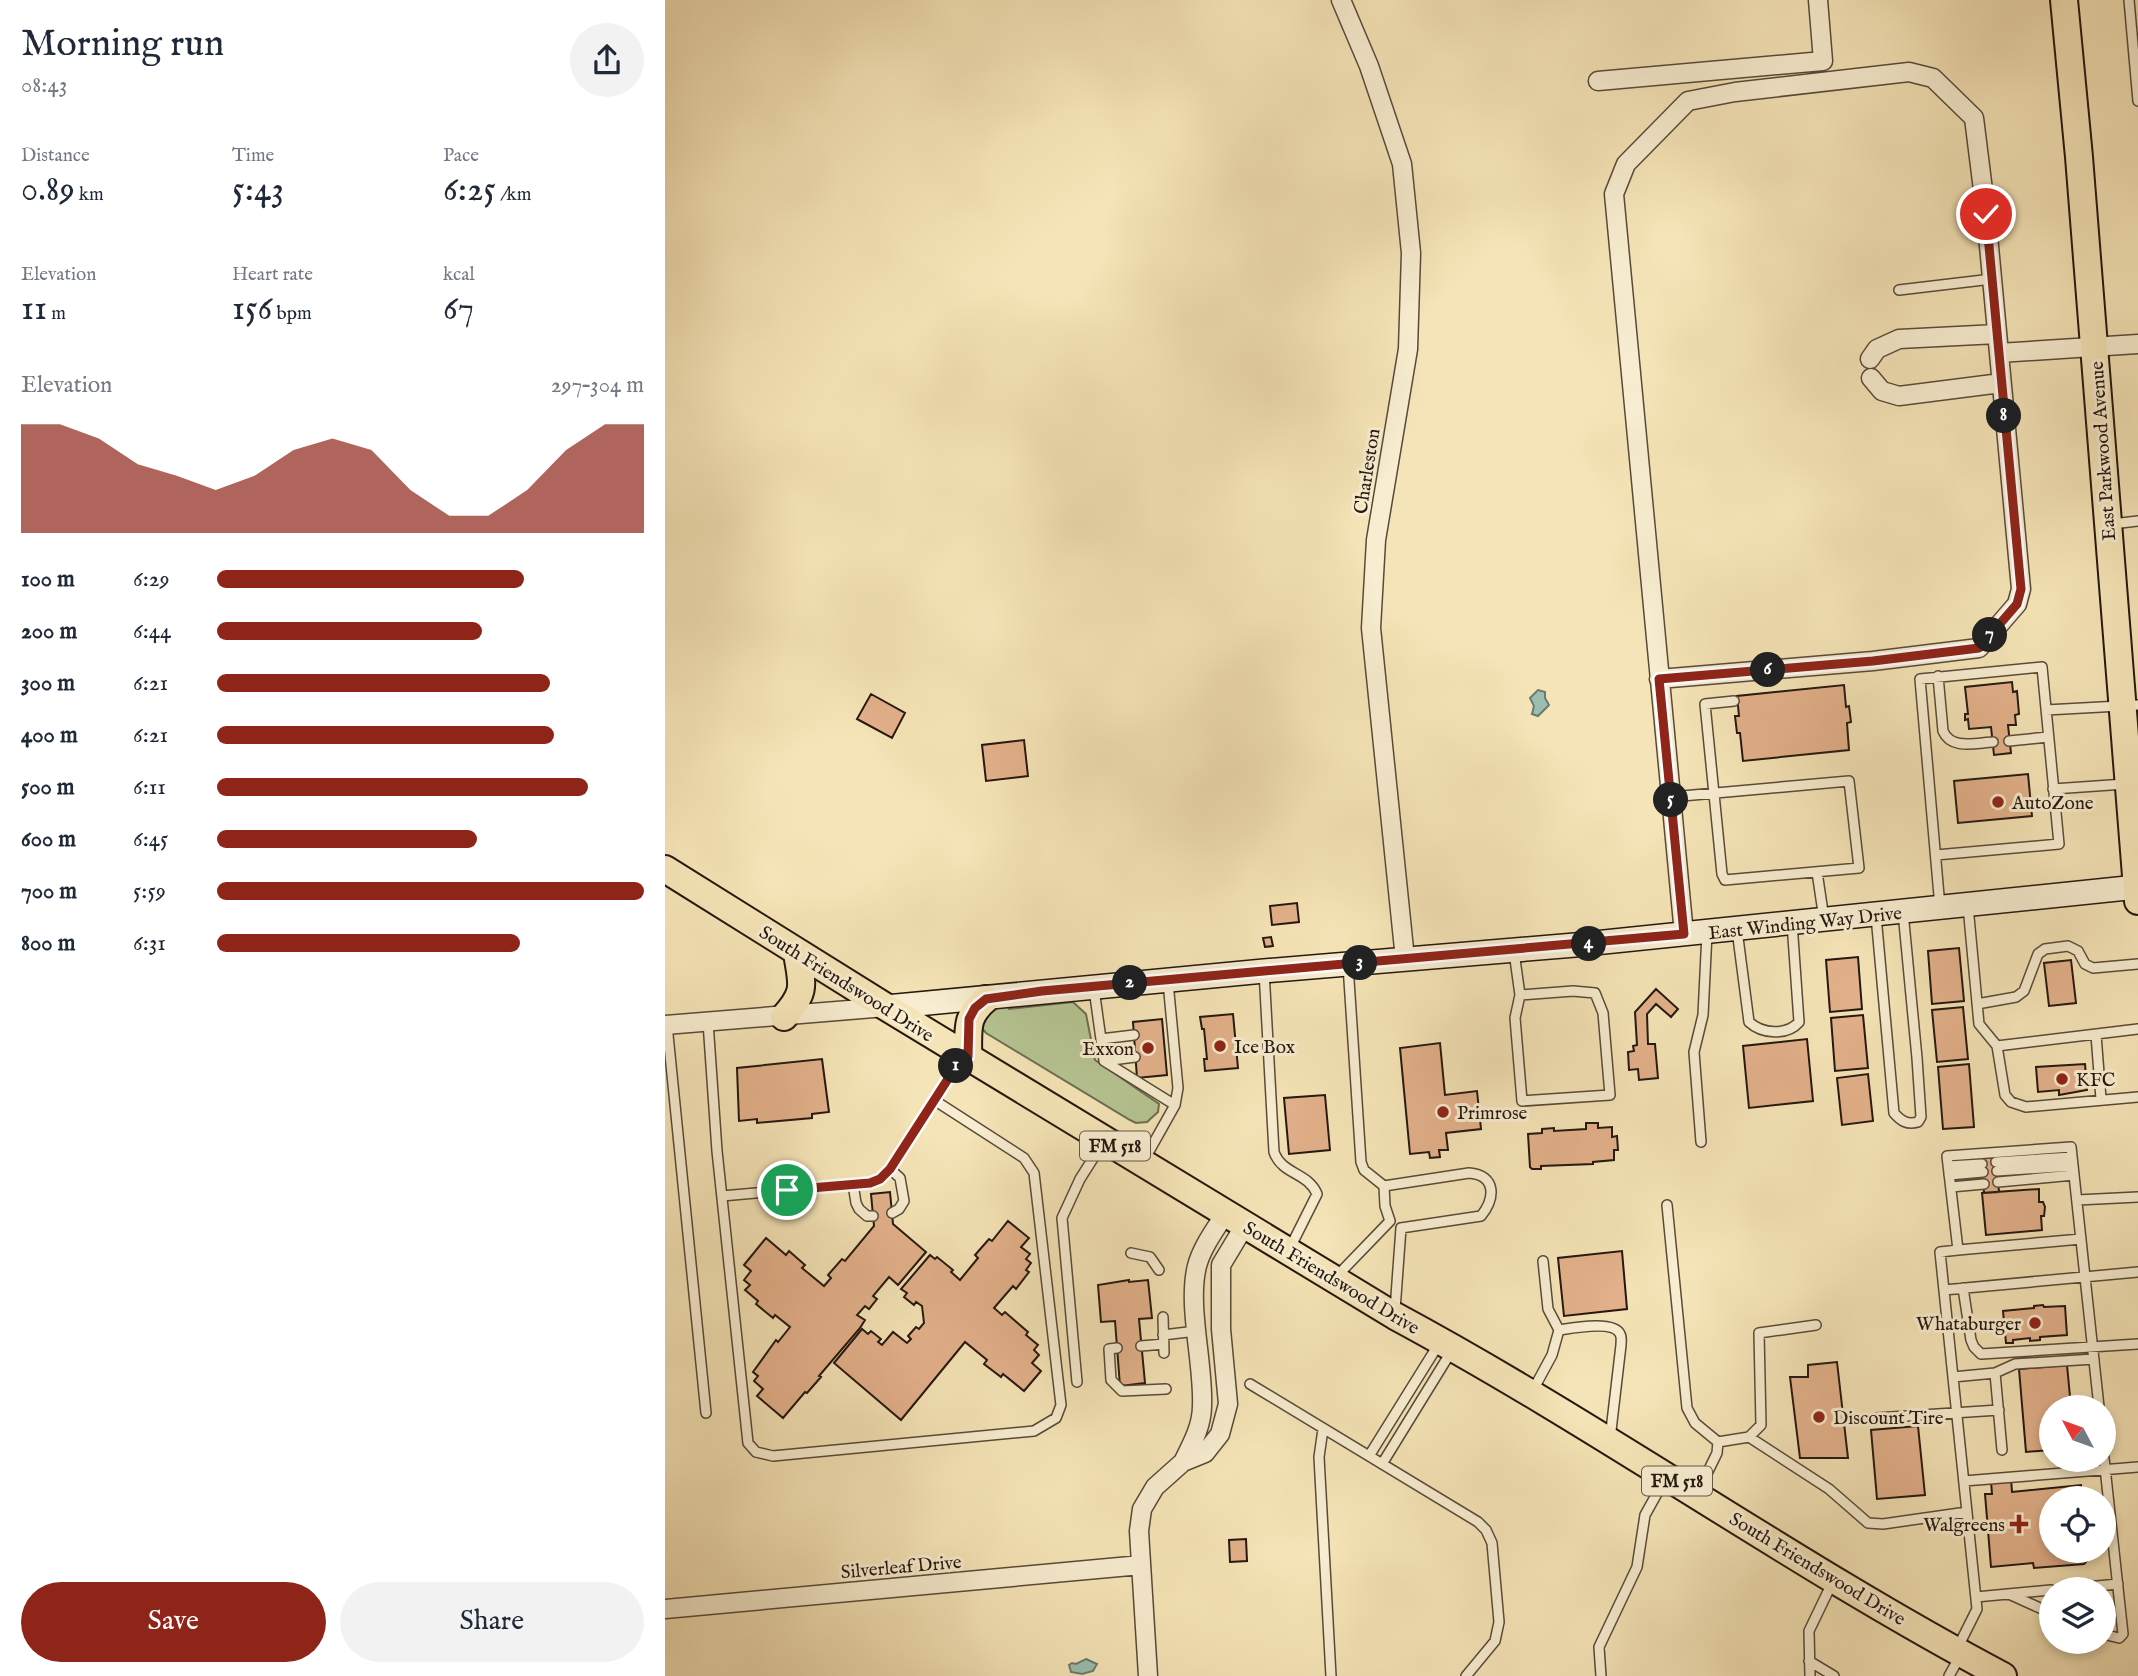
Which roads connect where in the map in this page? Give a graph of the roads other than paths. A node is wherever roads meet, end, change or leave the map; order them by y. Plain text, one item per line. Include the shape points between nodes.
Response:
1 (1341, 0) edge
2 (1818, 0) edge
3 (2064, 0) edge
4 (2129, 0) edge
5 (1598, 81) dead end
6 (2138, 101) edge
7 (1992, 279) junction
8 (1899, 290) dead end
9 (1997, 334) junction
10 (2138, 344) edge
11 (2094, 346) junction
12 (1999, 353) junction
13 (1870, 359) dead end
14 (1871, 378) dead end
15 (2001, 383) junction
16 (2138, 521) edge
17 (2107, 524) junction
18 (1938, 676) junction
19 (1659, 679) junction
20 (1734, 701) dead end
21 (2130, 706) edge
22 (2046, 710) junction
23 (2048, 737) junction
24 (2010, 741) dead end
25 (1993, 742) dead end
26 (2131, 748) edge
27 (2128, 784) junction
28 (2053, 789) junction
29 (1714, 793) junction
30 (1671, 797) junction
31 (1936, 855) junction
32 (1817, 872) junction
33 (666, 873) edge
34 (2138, 892) edge
35 (1968, 905) junction
36 (1940, 907) junction
37 (1903, 911) junction
38 (1875, 914) junction
39 (1824, 919) junction
40 (1792, 923) junction
41 (1737, 929) junction
42 (1707, 932) junction
43 (1684, 934) junction
44 (1514, 950) junction
45 (796, 953) junction
46 (1405, 959) junction
47 (1348, 964) junction
48 (2138, 964) edge
49 (1264, 971) junction
50 (1168, 980) junction
51 (1093, 987) junction
52 (1520, 995) junction
53 (986, 999) junction
54 (1977, 1004) junction
55 (886, 1007) junction
56 (784, 1017) junction
57 (708, 1023) junction
58 (666, 1025) edge
59 (2138, 1029) edge
60 (1134, 1035) dead end
61 (2096, 1035) junction
62 (1101, 1039) junction
63 (1997, 1046) junction
64 (966, 1056) junction
65 (1135, 1058) dead end
66 (1104, 1060) junction
67 (670, 1091) edge
68 (2138, 1097) edge
69 (2101, 1099) junction
70 (934, 1100) junction
71 (1175, 1105) junction
72 (1105, 1140) junction
73 (1701, 1142) dead end
74 (1142, 1163) junction
75 (2073, 1166) junction
76 (1997, 1167) dead end
77 (1982, 1168) dead end
78 (890, 1169) junction
79 (1949, 1170) junction
80 (1998, 1182) dead end
81 (853, 1184) junction
82 (1984, 1184) dead end
83 (1384, 1186) junction
84 (1951, 1187) junction
85 (722, 1196) junction
86 (2138, 1197) edge
87 (2077, 1200) junction
88 (1667, 1205) dead end
89 (892, 1213) dead end
90 (873, 1216) dead end
91 (1235, 1219) junction
92 (1391, 1221) junction
93 (1401, 1228) junction
94 (2081, 1240) junction
95 (1958, 1250) junction
96 (1288, 1251) junction
97 (1131, 1253) dead end
98 (1543, 1261) dead end
99 (1159, 1270) dead end
100 (2138, 1272) edge
101 (2085, 1276) junction
102 (1334, 1279) junction
103 (1963, 1288) junction
104 (1944, 1290) junction
105 (1395, 1316) junction
106 (1163, 1317) dead end
107 (1816, 1325) dead end
108 (1221, 1329) junction
109 (1559, 1330) junction
110 (1197, 1331) junction
111 (1164, 1344) junction
112 (1447, 1344) junction
113 (2138, 1344) edge
114 (1141, 1346) dead end
115 (2092, 1347) junction
116 (1117, 1348) dead end
117 (2094, 1359) junction
118 (1995, 1373) junction
119 (1953, 1377) junction
120 (1077, 1382) dead end
121 (1250, 1384) dead end
122 (1166, 1389) dead end
123 (1531, 1394) junction
124 (2098, 1395) edge
125 (1999, 1410) junction
126 (1957, 1412) junction
127 (706, 1413) dead end
128 (1876, 1418) dead end
129 (1323, 1429) junction
130 (1749, 1437) junction
131 (1609, 1440) junction
132 (1718, 1442) junction
133 (2002, 1450) dead end
134 (1369, 1456) junction
135 (1183, 1462) junction
136 (1382, 1464) junction
137 (2138, 1467) edge
138 (2116, 1469) edge
139 (2080, 1472) edge
140 (2106, 1472) edge
141 (1667, 1475) junction
142 (1964, 1481) junction
143 (1697, 1494) junction
144 (1967, 1512) junction
145 (1141, 1565) junction
146 (1834, 1579) junction
147 (2118, 1584) joint
148 (2039, 1591) edge
149 (2010, 1594) junction
150 (1976, 1597) junction
151 (2039, 1607) edge
152 (665, 1609) edge
153 (2116, 1637) edge
154 (1955, 1660) edge
155 (1809, 1661) junction
156 (1148, 1676) edge
157 (1331, 1676) edge
158 (1466, 1676) edge
159 (1601, 1676) edge
160 (1810, 1676) edge
161 (1834, 1676) edge
162 (2003, 1676) edge

1 - 46 street, Charleston via 1402,164 1411,253 1408,349 1376,540 1371,628
2 - 5 street via 1823,61
3 - 11 main road, East Parkwood Avenue
4 - 6 lane
7 - 8 lane
7 - 9 street
7 - 19 street via 1974,118 1933,78 1909,72 1688,101 1626,164 1615,194
9 - 12 street
9 - 13 street via 1899,339 1877,349
10 - 11 street
11 - 12 street
11 - 17 main road, East Parkwood Avenue
12 - 15 street
14 - 15 street via 1882,391 1899,396
15 - 19 street via 2021,589 2017,604 1979,648
16 - 17 lane
17 - 21 main road, East Parkwood Avenue
18 - 22 lane via 2042,667
18 - 25 lane via 1946,738 1961,744
18 - 31 lane via 1920,679
19 - 30 street
20 - 29 lane via 1705,704
21 - 22 lane
21 - 26 main road, East Parkwood Avenue
22 - 23 lane
23 - 24 lane
23 - 28 lane
26 - 27 main road, East Parkwood Avenue
27 - 28 lane
27 - 34 main road, East Parkwood Avenue
28 - 31 lane via 2059,844
29 - 30 lane
29 - 32 lane via 1725,880
29 - 32 lane via 1849,781 1859,868
30 - 43 street
31 - 36 lane
32 - 39 lane
33 - 45 main road, South Friendswood Drive / FM 518
34 - 35 street, East Winding Way Drive
35 - 36 street, East Winding Way Drive
35 - 54 lane
36 - 37 street, East Winding Way Drive
37 - 38 street, East Winding Way Drive
37 - 38 lane via 1921,1117 1911,1124 1894,1113
38 - 39 street, East Winding Way Drive
39 - 40 street, East Winding Way Drive
40 - 41 street, East Winding Way Drive
40 - 41 lane via 1800,1022 1793,1028 1767,1032 1749,1022
41 - 42 street, East Winding Way Drive
42 - 43 street, East Winding Way Drive
42 - 73 lane via 1703,1015 1694,1052
43 - 44 street, East Winding Way Drive
44 - 46 street, East Winding Way Drive
44 - 52 lane
45 - 55 main road, South Friendswood Drive / FM 518
45 - 56 main road via 801,992
46 - 47 street, East Winding Way Drive
47 - 49 street, East Winding Way Drive
47 - 83 lane via 1361,1162
48 - 54 lane via 2093,968 2068,946 2045,948 2017,997
49 - 50 street, East Winding Way Drive
49 - 96 lane via 1274,1152 1277,1161 1313,1184 1317,1194
50 - 51 street, East Winding Way Drive
50 - 71 lane via 1170,1055 1178,1088
51 - 53 street, East Winding Way Drive
51 - 62 lane
52 - 52 lane via 1515,1018 1523,1101 1610,1095 1602,1013 1595,993
53 - 55 street, East Winding Way Drive
53 - 64 main road via 969,1019
54 - 63 lane via 1979,1024
55 - 56 street
55 - 64 main road, South Friendswood Drive / FM 518
56 - 57 street
57 - 58 street
57 - 85 lane
58 - 67 lane
59 - 61 lane
60 - 62 lane
61 - 63 lane
61 - 69 lane
62 - 66 lane
63 - 69 lane via 2005,1095 2016,1105
64 - 70 lane
64 - 72 main road, South Friendswood Drive / FM 518
65 - 66 lane
66 - 71 lane
67 - 127 lane
68 - 69 lane
70 - 78 lane
70 - 85 lane via 1024,1158 1034,1173 1062,1405 1056,1418 1034,1431 773,1456 756,1452 748,1443
71 - 74 lane
72 - 74 main road, South Friendswood Drive / FM 518
72 - 120 lane via 1062,1217
74 - 91 main road, South Friendswood Drive / FM 518
75 - 76 lane
75 - 79 lane via 2071,1147 1947,1156
75 - 80 lane
75 - 87 lane
77 - 79 lane
78 - 81 lane via 880,1179
78 - 89 lane via 900,1178 904,1200
79 - 84 lane
81 - 85 lane
81 - 90 lane via 859,1209
82 - 84 lane
83 - 92 lane
83 - 93 lane via 1476,1173 1491,1186 1492,1199 1481,1216
84 - 95 lane
86 - 87 lane
87 - 94 lane
88 - 132 lane via 1687,1408 1695,1423
91 - 96 main road, South Friendswood Drive / FM 518
91 - 108 street via 1221,1265
91 - 110 street via 1203,1249 1196,1267
92 - 93 lane
92 - 102 lane
93 - 105 lane
94 - 95 lane
94 - 101 lane
95 - 104 lane via 1940,1252
96 - 102 main road, South Friendswood Drive / FM 518
97 - 99 lane via 1150,1257
98 - 109 lane via 1548,1309
100 - 101 lane
101 - 103 lane
101 - 115 lane
102 - 105 main road, South Friendswood Drive / FM 518
103 - 104 lane
103 - 115 lane via 1971,1340 1981,1354
104 - 119 lane
105 - 112 main road, South Friendswood Drive / FM 518
106 - 111 lane
107 - 130 lane via 1759,1334 1761,1425
108 - 110 street
108 - 135 street via 1228,1405 1220,1434 1205,1453
109 - 123 lane via 1552,1355
109 - 131 lane via 1607,1325 1620,1334
110 - 111 lane
110 - 135 street via 1202,1408 1198,1432
111 - 114 lane
112 - 123 main road, South Friendswood Drive / FM 518
112 - 134 lane
112 - 136 lane
113 - 115 lane
115 - 117 lane
116 - 122 lane via 1109,1349 1111,1380 1122,1391
117 - 118 lane via 2015,1364
117 - 124 lane
118 - 119 lane
118 - 125 lane
119 - 126 lane
121 - 129 lane
123 - 131 main road, South Friendswood Drive / FM 518
125 - 126 lane
125 - 133 lane
126 - 128 lane
126 - 142 lane
129 - 134 lane
129 - 157 lane via 1319,1457
130 - 132 lane
130 - 144 lane via 1829,1489 1868,1523
131 - 141 main road, South Friendswood Drive / FM 518
132 - 143 lane
134 - 136 lane
135 - 145 street via 1155,1487 1142,1509
136 - 158 lane via 1478,1522 1492,1543 1497,1634
137 - 138 lane
139 - 142 lane
140 - 147 lane
141 - 143 main road, South Friendswood Drive / FM 518
141 - 159 lane via 1644,1515 1637,1567 1598,1647
142 - 144 lane
143 - 146 main road, South Friendswood Drive / FM 518
144 - 150 lane
145 - 152 street, Silverleaf Drive
145 - 156 street
146 - 154 main road, South Friendswood Drive / FM 518
146 - 155 lane via 1809,1631
147 - 153 lane via 2123,1634
148 - 149 lane
149 - 150 lane
149 - 151 lane
150 - 154 lane via 1977,1609
154 - 162 main road, South Friendswood Drive / FM 518
155 - 160 lane
155 - 161 lane

